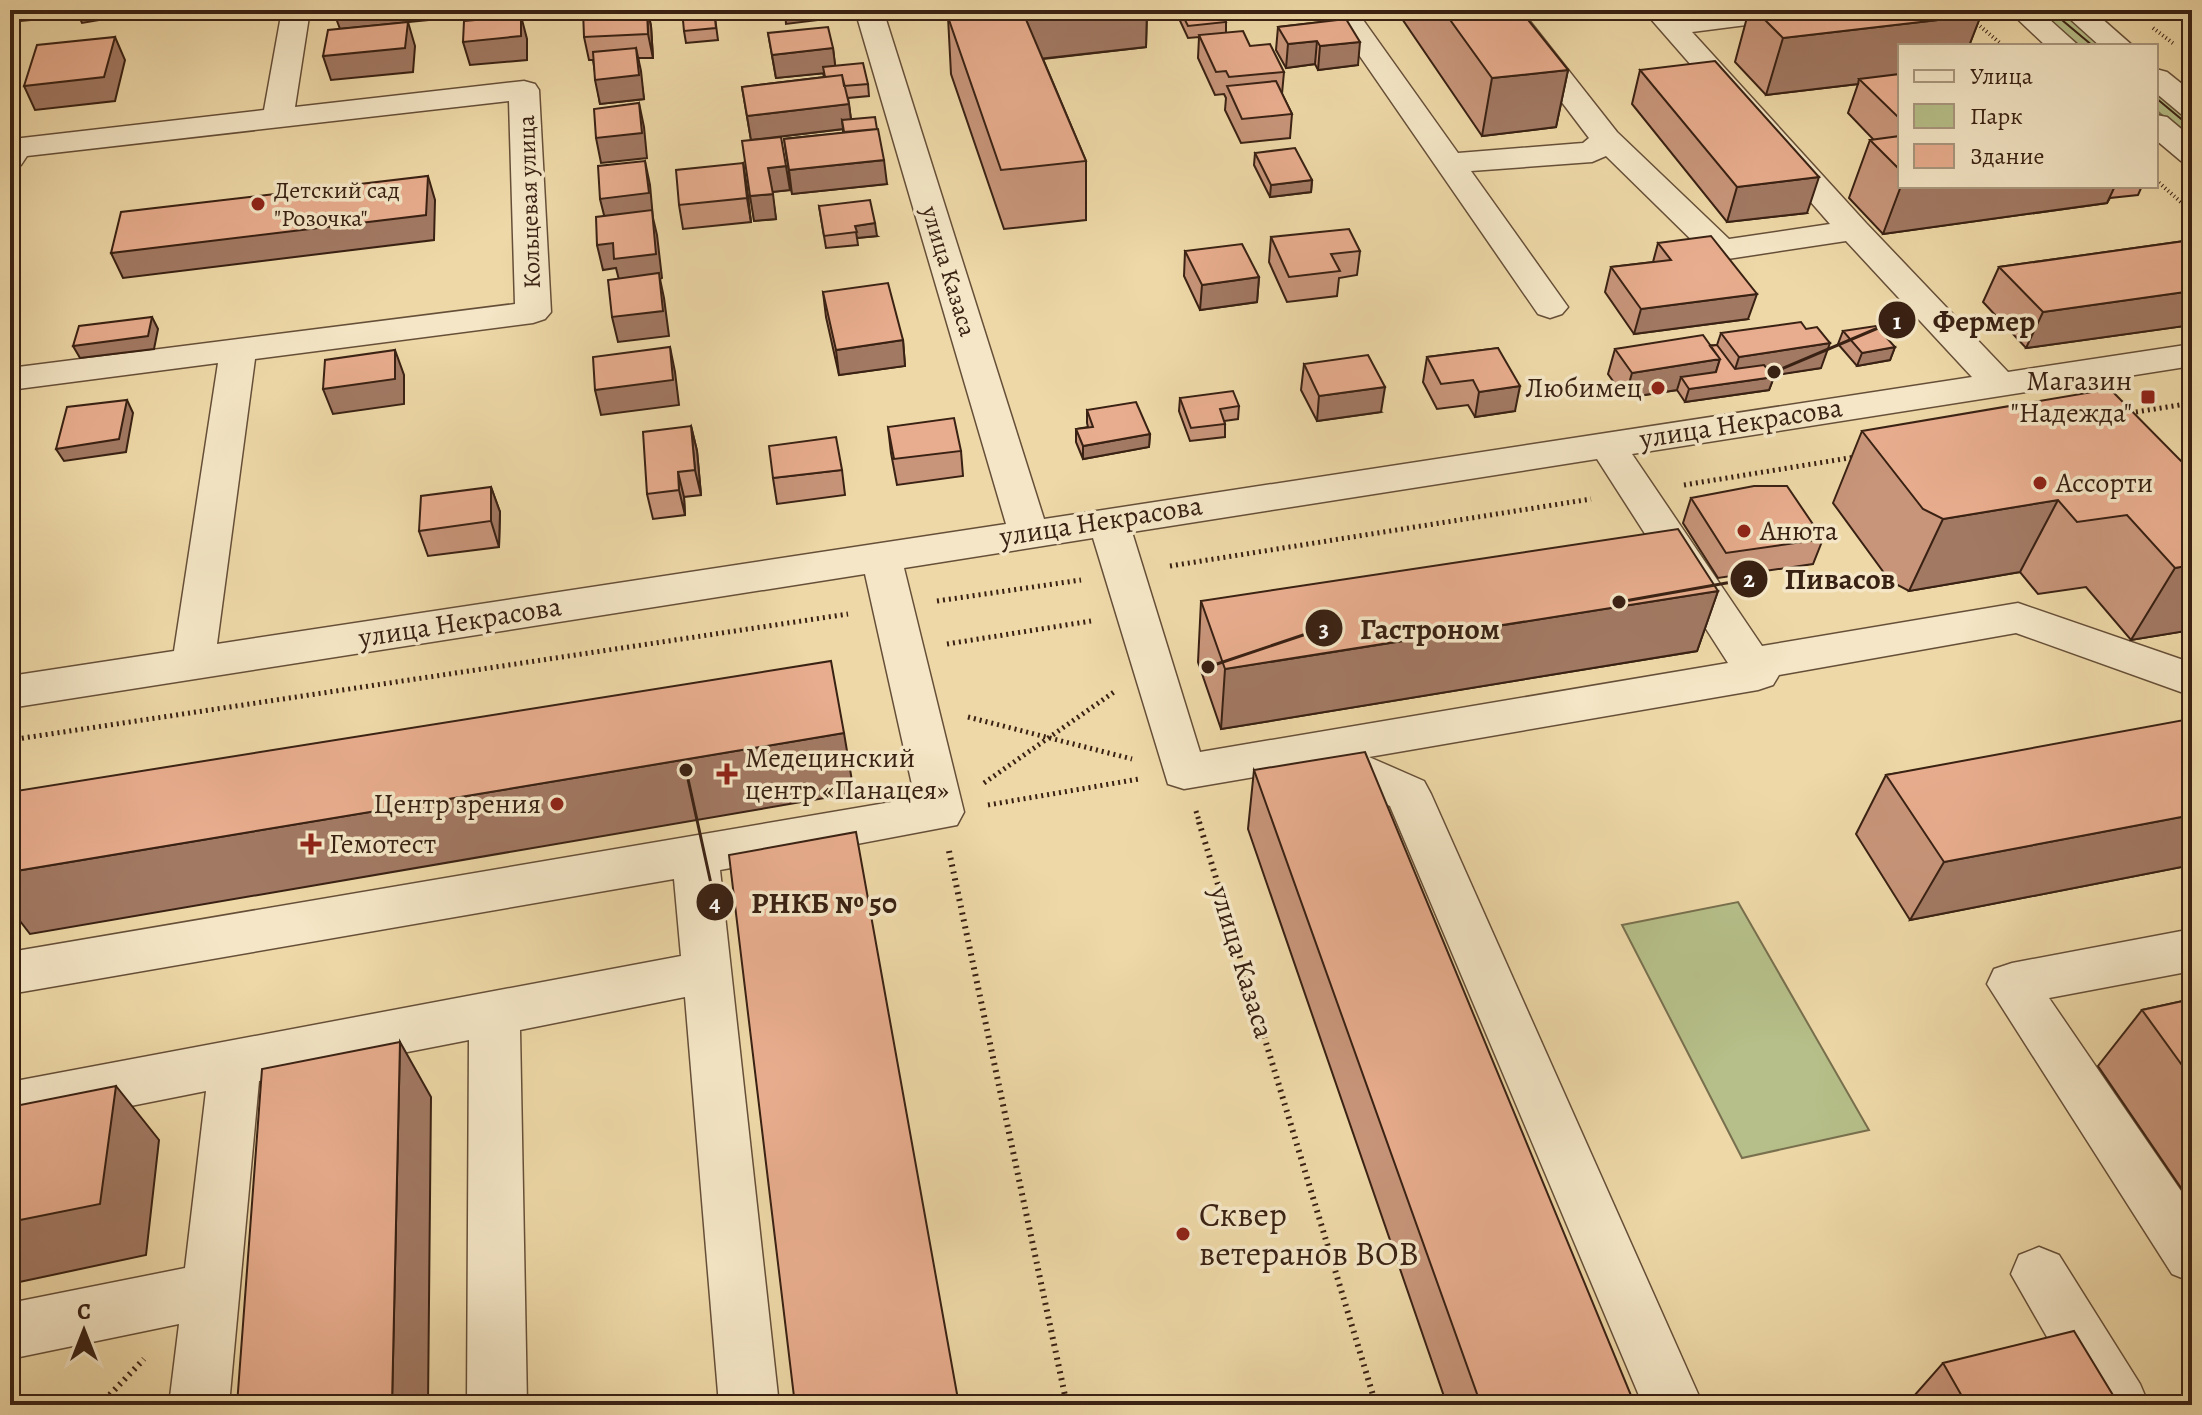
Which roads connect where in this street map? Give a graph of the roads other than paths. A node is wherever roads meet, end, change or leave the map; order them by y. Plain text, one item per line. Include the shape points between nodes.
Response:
1 (296, 10) edge
2 (869, 10) edge
3 (1342, 10) edge
4 (1506, 10) edge
5 (1794, 10) edge
6 (2022, 10) edge
7 (2074, 10) edge
8 (1664, 18) edge
9 (2062, 44) edge
10 (2116, 44) edge
11 (2158, 80) edge
12 (2192, 107) edge
13 (278, 118) junction
14 (2158, 126) edge
15 (1606, 139) junction
16 (2192, 154) edge
17 (10, 158) edge
18 (1449, 163) junction
19 (1854, 230) junction
20 (1550, 307) dead end
21 (238, 353) junction
22 (2192, 355) edge
23 (10, 379) edge
24 (1999, 384) junction
25 (1606, 444) junction
26 (1108, 520) junction
27 (1029, 533) junction
28 (881, 555) junction
29 (193, 664) junction
30 (1751, 664) junction
31 (2192, 680) edge
32 (10, 692) edge
33 (1440, 725) junction
34 (1308, 749) junction
35 (1408, 794) junction
36 (695, 856) junction
37 (2192, 950) edge
38 (708, 972) junction
39 (10, 973) edge
40 (494, 1012) junction
41 (235, 1062) junction
42 (10, 1106) edge
43 (2192, 1255) edge
44 (2039, 1274) dead end
45 (211, 1290) junction
46 (10, 1331) edge
47 (199, 1405) edge
48 (497, 1405) edge
49 (749, 1405) edge
50 (1673, 1405) edge
51 (2119, 1405) edge

1 - 13 street
2 - 27 street, улица Казаса
3 - 18 street
4 - 15 street
5 - 8 street
6 - 9 street
7 - 10 street
8 - 19 street
11 - 12 street
13 - 17 street, Кольцевая улица via 13,148
13 - 21 street, Кольцевая улица via 524,90 533,312
14 - 16 street
15 - 18 street via 1592,152
15 - 19 street via 1721,250
18 - 20 street
19 - 24 street
21 - 23 street, Кольцевая улица
21 - 29 street
22 - 24 street, улица Некрасова
24 - 25 street, улица Некрасова
25 - 26 street, улица Некрасова
25 - 30 street
26 - 27 street, улица Некрасова
26 - 34 street via 1184,772
27 - 28 street, улица Некрасова
28 - 29 street, улица Некрасова
28 - 36 street via 941,812
29 - 32 street, улица Некрасова
30 - 31 street via 2018,618
30 - 33 street via 1758,674
33 - 34 street
33 - 35 street
34 - 35 street
35 - 50 street
36 - 38 street
36 - 39 street
37 - 43 street via 2012,984
38 - 40 street
38 - 49 street
40 - 41 street
40 - 48 street
41 - 42 street
41 - 45 street
44 - 51 street
45 - 46 street
45 - 47 street

